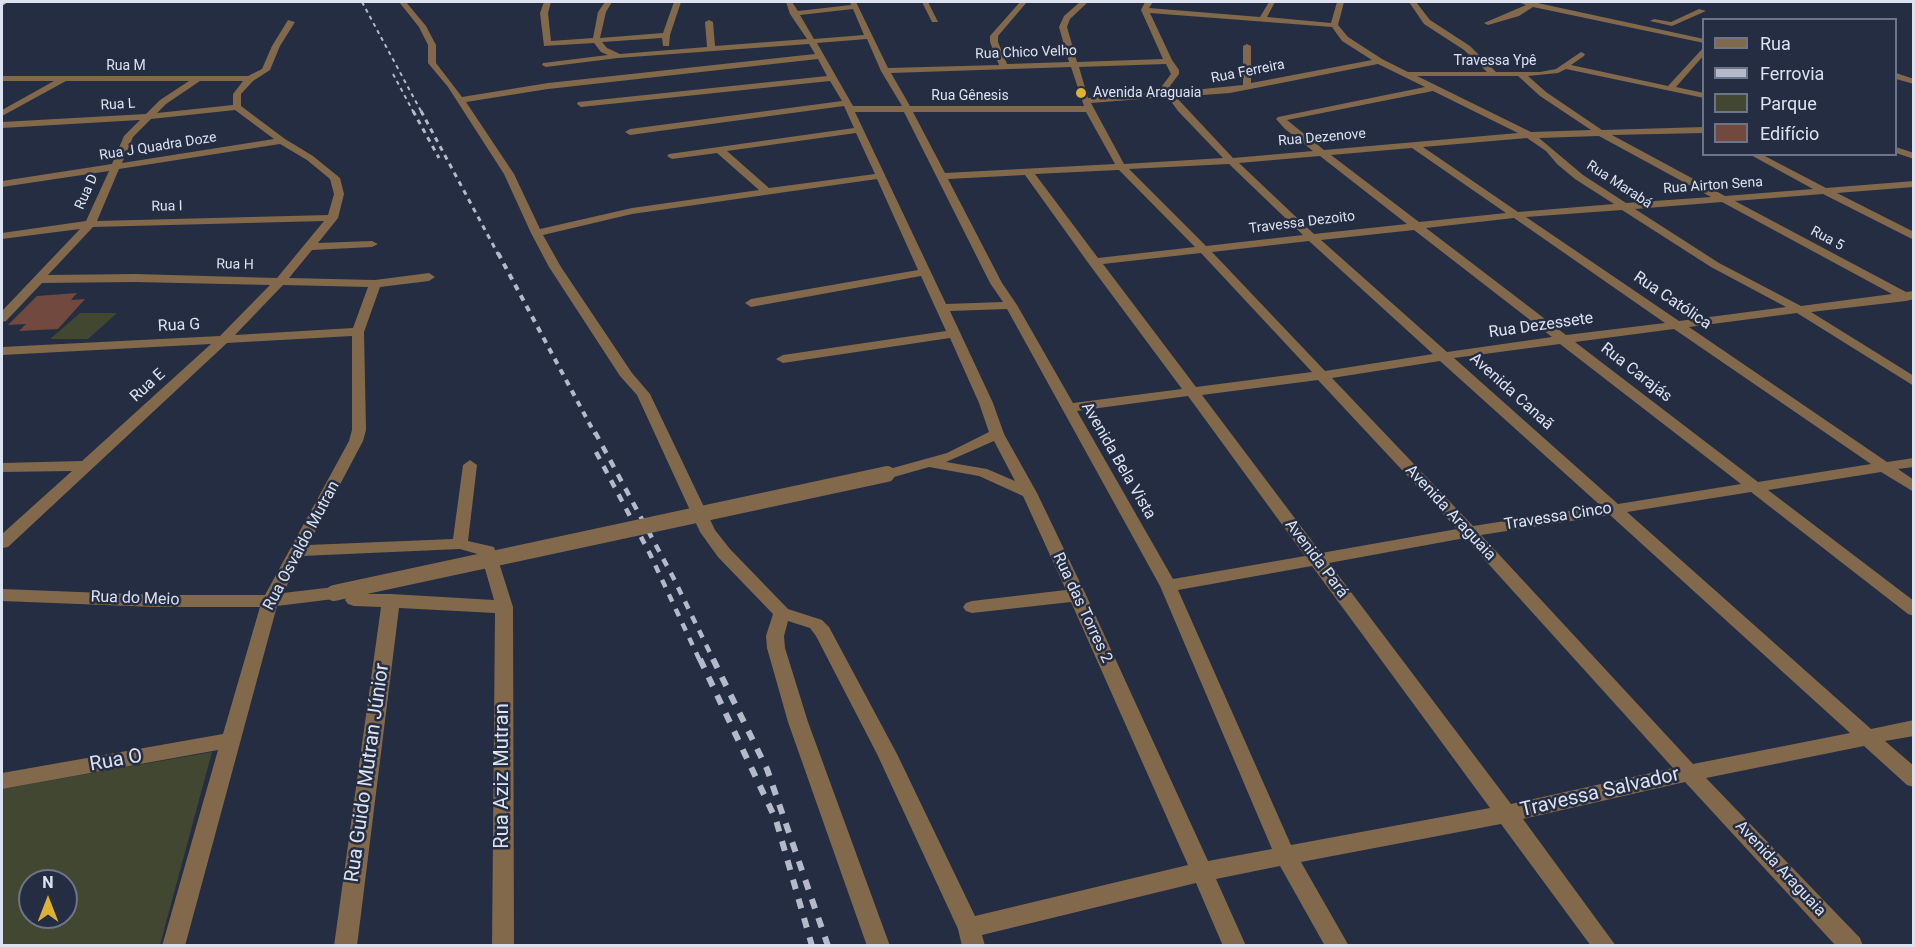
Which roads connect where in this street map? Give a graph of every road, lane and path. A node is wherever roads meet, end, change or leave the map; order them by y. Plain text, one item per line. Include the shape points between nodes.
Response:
1 (403, 2) edge
2 (547, 2) edge
3 (608, 2) edge
4 (678, 2) edge
5 (789, 2) edge
6 (925, 2) edge
7 (1023, 2) edge
8 (1084, 2) edge
9 (1272, 2) edge
10 (1341, 2) edge
11 (1413, 2) edge
12 (1521, 2) edge
13 (854, 4) edge
14 (1533, 4) junction
15 (1147, 6) edge
16 (1206, 11) junction
17 (1702, 11) dead end
18 (1618, 13) dead end
19 (794, 14) junction
20 (1629, 16) dead end
21 (1262, 19) junction
22 (1602, 19) junction
23 (935, 20) dead end
24 (291, 22) dead end
25 (709, 22) dead end
26 (1488, 23) dead end
27 (1195, 24) dead end
28 (1334, 25) junction
29 (666, 35) junction
30 (869, 37) junction
31 (596, 40) junction
32 (811, 41) junction
33 (1702, 41) edge
34 (1247, 46) dead end
35 (711, 49) junction
36 (1702, 51) edge
37 (666, 52) junction
38 (1581, 54) dead end
39 (623, 56) junction
40 (820, 56) junction
41 (1379, 61) junction
42 (1168, 62) junction
43 (546, 65) dead end
44 (1073, 65) junction
45 (1567, 67) junction
46 (1005, 68) junction
47 (885, 70) junction
48 (1403, 74) junction
49 (1494, 74) junction
50 (1521, 75) junction
51 (1897, 76) edge
52 (2, 78) edge
53 (833, 78) junction
54 (63, 79) junction
55 (250, 79) junction
56 (198, 80) junction
57 (1914, 82) edge
58 (1247, 87) junction
59 (1434, 88) junction
60 (1670, 89) junction
61 (1170, 94) junction
62 (1702, 96) edge
63 (459, 100) junction
64 (581, 104) dead end
65 (1088, 105) junction
66 (849, 106) junction
67 (237, 107) junction
68 (907, 108) junction
69 (2, 113) edge
70 (147, 117) junction
71 (2, 125) edge
72 (858, 130) junction
73 (1702, 130) edge
74 (630, 132) dead end
75 (1599, 132) junction
76 (1529, 135) junction
77 (282, 141) junction
78 (1412, 144) junction
79 (718, 149) junction
80 (1322, 152) junction
81 (672, 156) dead end
82 (1757, 156) edge
83 (1231, 161) junction
84 (115, 167) junction
85 (1122, 168) junction
86 (1028, 172) junction
87 (879, 176) junction
88 (942, 176) junction
89 (2, 184) edge
90 (1914, 184) edge
91 (767, 192) junction
92 (1823, 192) junction
93 (1726, 200) junction
94 (1627, 207) junction
95 (1515, 215) junction
96 (333, 218) junction
97 (90, 224) junction
98 (1417, 225) junction
99 (536, 233) junction
100 (2, 236) edge
101 (1311, 237) junction
102 (1914, 237) edge
103 (372, 244) dead end
104 (309, 247) junction
105 (1204, 250) junction
106 (1093, 262) junction
107 (925, 272) junction
108 (429, 277) dead end
109 (40, 279) junction
110 (281, 281) junction
111 (375, 284) junction
112 (1910, 298) edge
113 (751, 303) dead end
114 (1011, 305) junction
115 (942, 308) junction
116 (1800, 310) junction
117 (2, 318) edge
118 (1678, 324) junction
119 (358, 332) junction
120 (952, 334) junction
121 (1565, 339) junction
122 (223, 340) junction
123 (2, 351) edge
124 (1444, 356) junction
125 (783, 359) dead end
126 (1319, 374) junction
127 (1914, 382) edge
128 (1190, 392) junction
129 (1067, 408) junction
130 (997, 434) junction
131 (1914, 462) edge
132 (926, 464) junction
133 (470, 465) dead end
134 (83, 466) junction
135 (2, 467) edge
136 (1884, 467) junction
137 (1756, 486) junction
138 (1914, 487) edge
139 (1029, 493) junction
140 (1613, 508) junction
141 (1469, 532) junction
142 (2, 543) edge
143 (460, 544) junction
144 (299, 551) junction
145 (1317, 559) junction
146 (1168, 586) junction
147 (2, 595) edge
148 (1077, 595) junction
149 (354, 600) dead end
150 (391, 600) junction
151 (270, 601) junction
152 (504, 607) junction
153 (972, 608) dead end
154 (1914, 610) edge
155 (782, 613) junction
156 (1914, 728) edge
157 (1869, 738) junction
158 (231, 740) junction
159 (1689, 772) junction
160 (1914, 779) edge
161 (2, 781) edge
162 (1505, 814) junction
163 (1285, 855) junction
164 (1201, 872) junction
165 (972, 937) edge
166 (173, 945) edge
167 (345, 945) edge
168 (503, 945) edge
169 (879, 945) edge
170 (1235, 945) edge
171 (1338, 945) edge
172 (1605, 945) edge
173 (1852, 945) edge

1 - 63 street via 432,45 432,63
2 - 31 street via 546,43
3 - 31 street
4 - 29 street
5 - 19 street, Rua das Torres 2
6 - 23 street
7 - 46 street via 994,36
8 - 44 street, Avenida Araguaia via 1063,27
9 - 21 street
10 - 28 street
11 - 49 street via 1427,22 1467,48
12 - 14 street
13 - 19 street
13 - 30 street, Avenida Bela Vista
14 - 22 street
14 - 26 street
15 - 16 street
15 - 42 street
16 - 21 street
16 - 27 street
17 - 20 street via 1672,24
18 - 22 street
19 - 32 street, Rua das Torres 2
21 - 28 street
22 - 33 street
24 - 55 street via 266,70
25 - 35 street
28 - 41 street, Rua Marabá via 1345,39
29 - 31 street
29 - 37 street
30 - 32 street
30 - 47 street, Avenida Bela Vista
31 - 39 street via 604,50
32 - 35 street
32 - 40 street, Rua das Torres 2
34 - 58 street
35 - 37 street
36 - 60 street
37 - 39 street
38 - 45 street, Travessa Ypê
39 - 43 street
40 - 53 street, Rua das Torres 2
40 - 63 street via 661,72
41 - 48 street, Rua Marabá
41 - 58 street, Rua Ferreira
42 - 44 street, Rua Chico Velho
42 - 61 street via 1175,74 1167,86
44 - 46 street, Rua Chico Velho
44 - 65 street, Avenida Araguaia
45 - 50 street, Travessa Ypê
45 - 60 street
46 - 47 street, Rua Chico Velho
47 - 68 street, Avenida Bela Vista
48 - 49 street, Travessa Ypê
48 - 59 street, Rua Marabá
49 - 50 street, Travessa Ypê
50 - 75 street, Rua 5
51 - 57 street
52 - 54 street, Rua M
53 - 64 street
53 - 66 street, Rua das Torres 2
54 - 56 street, Rua M
54 - 69 street
55 - 56 street, Rua M
55 - 67 street via 237,94
56 - 70 street, Rua D
58 - 61 street, Rua Ferreira
59 - 76 street, Rua Marabá
59 - 80 street, Rua Carajás via 1281,119
60 - 62 street
61 - 65 street, Rua Ferreira
61 - 83 street, Avenida Canaã
63 - 99 street via 509,174
65 - 68 street, Rua Gênesis
65 - 85 street, Avenida Araguaia
66 - 68 street, Rua Gênesis
66 - 72 street, Rua das Torres 2
66 - 74 street, Rua Gênesis
67 - 70 street, Rua L
67 - 77 street
68 - 88 street, Avenida Bela Vista
70 - 71 street, Rua L
70 - 84 street, Rua D via 129,136
72 - 79 street
72 - 87 street, Rua das Torres 2
73 - 75 street, Rua Dezenove
75 - 76 street, Rua Dezenove
75 - 93 street, Rua 5
76 - 78 street, Rua Dezenove
76 - 94 street, Rua Marabá via 1573,173
77 - 84 street, Rua J Quadra Doze
77 - 96 street via 335,178 339,194
78 - 80 street, Rua Dezenove
78 - 95 street, Rua Católica
79 - 81 street
79 - 91 street
80 - 83 street, Rua Dezenove
80 - 98 street, Rua Carajás
82 - 92 street
83 - 85 street, Rua Dezenove
83 - 101 street, Avenida Canaã
84 - 89 street, Rua J Quadra Doze
84 - 97 street, Rua D
85 - 86 street, Rua Dezenove
85 - 105 street, Avenida Araguaia
86 - 88 street, Rua Dezenove
86 - 106 street, Avenida Pará
87 - 91 street
87 - 107 street, Rua das Torres 2
88 - 114 street, Avenida Bela Vista
90 - 92 street, Rua Airton Sena
91 - 99 street via 633,211
92 - 93 street, Rua Airton Sena
92 - 102 street
93 - 94 street, Rua Airton Sena
93 - 112 street, Rua 5
94 - 95 street, Rua Airton Sena
94 - 116 street, Rua Marabá via 1715,265
95 - 98 street, Travessa Dezoito
95 - 118 street, Rua Católica
96 - 97 street, Rua I
96 - 104 street, Rua E
97 - 100 street, Rua I
97 - 109 street, Rua D
98 - 101 street, Travessa Dezoito
98 - 121 street, Rua Carajás
99 - 155 street via 627,376 643,394 708,532 724,554
101 - 105 street, Travessa Dezoito
101 - 124 street, Avenida Canaã
103 - 104 street
104 - 110 street, Rua E
105 - 106 street, Travessa Dezoito
105 - 126 street, Avenida Araguaia
106 - 128 street, Avenida Pará
107 - 113 street
107 - 115 street, Rua das Torres 2
108 - 111 street, Rua H
109 - 110 street, Rua H
109 - 117 street, Rua D
110 - 111 street, Rua H
110 - 122 street, Rua E
111 - 119 street, Rua Osvaldo Mutran
112 - 116 street, Rua Dezessete
114 - 115 street
114 - 129 street, Avenida Bela Vista
115 - 120 street, Rua das Torres 2
116 - 118 street, Rua Dezessete
116 - 127 street, Rua Marabá
118 - 121 street, Rua Dezessete
118 - 136 street, Rua Católica
119 - 122 street, Rua G
119 - 144 street, Rua Osvaldo Mutran via 359,430
120 - 125 street
120 - 130 street, Rua das Torres 2
121 - 124 street, Rua Dezessete
121 - 137 street, Rua Carajás
122 - 123 street, Rua G
122 - 134 street, Rua E
124 - 126 street, Rua Dezessete
124 - 140 street, Avenida Canaã
126 - 128 street, Rua Dezessete
126 - 141 street, Avenida Araguaia
128 - 129 street, Rua Dezessete
128 - 145 street, Avenida Pará
129 - 146 street, Avenida Bela Vista
130 - 132 street, Rua do Meio
130 - 139 street, Rua das Torres 2
131 - 136 street, Travessa Cinco
132 - 139 street via 982,472
132 - 151 street, Rua do Meio, bridge via 334,593
133 - 143 street
134 - 135 street
134 - 142 street, Rua E
136 - 137 street, Travessa Cinco
136 - 138 street, Rua Católica
137 - 140 street, Travessa Cinco
137 - 154 street, Rua Carajás
139 - 148 street, Rua das Torres 2
140 - 141 street, Travessa Cinco
140 - 157 street, Avenida Canaã
141 - 145 street, Travessa Cinco
141 - 159 street, Avenida Araguaia
143 - 144 street
143 - 152 street, Rua Aziz Mutran via 488,551
144 - 151 street, Rua Osvaldo Mutran
145 - 146 street, Travessa Cinco
145 - 162 street, Avenida Pará
146 - 163 street, Avenida Bela Vista
147 - 151 street, Rua do Meio
148 - 153 street
148 - 164 street, Rua das Torres 2
149 - 150 street
150 - 152 street
150 - 167 street, Rua Guido Mutran Júnior
151 - 158 street, Rua Osvaldo Mutran
152 - 168 street, Rua Aziz Mutran
155 - 165 street via 816,624 823,632 887,754
155 - 169 street via 775,636 776,648 798,722
156 - 157 street, Travessa Salvador
157 - 159 street, Travessa Salvador
157 - 160 street, Avenida Canaã
158 - 161 street, Rua O
158 - 166 street, Rua Osvaldo Mutran
159 - 162 street, Travessa Salvador
159 - 173 street, Avenida Araguaia
162 - 163 street, Travessa Salvador
162 - 172 street, Avenida Pará
163 - 164 street, Travessa Salvador
163 - 171 street, Avenida Bela Vista
164 - 165 street, Travessa Salvador
164 - 170 street, Rua das Torres 2

